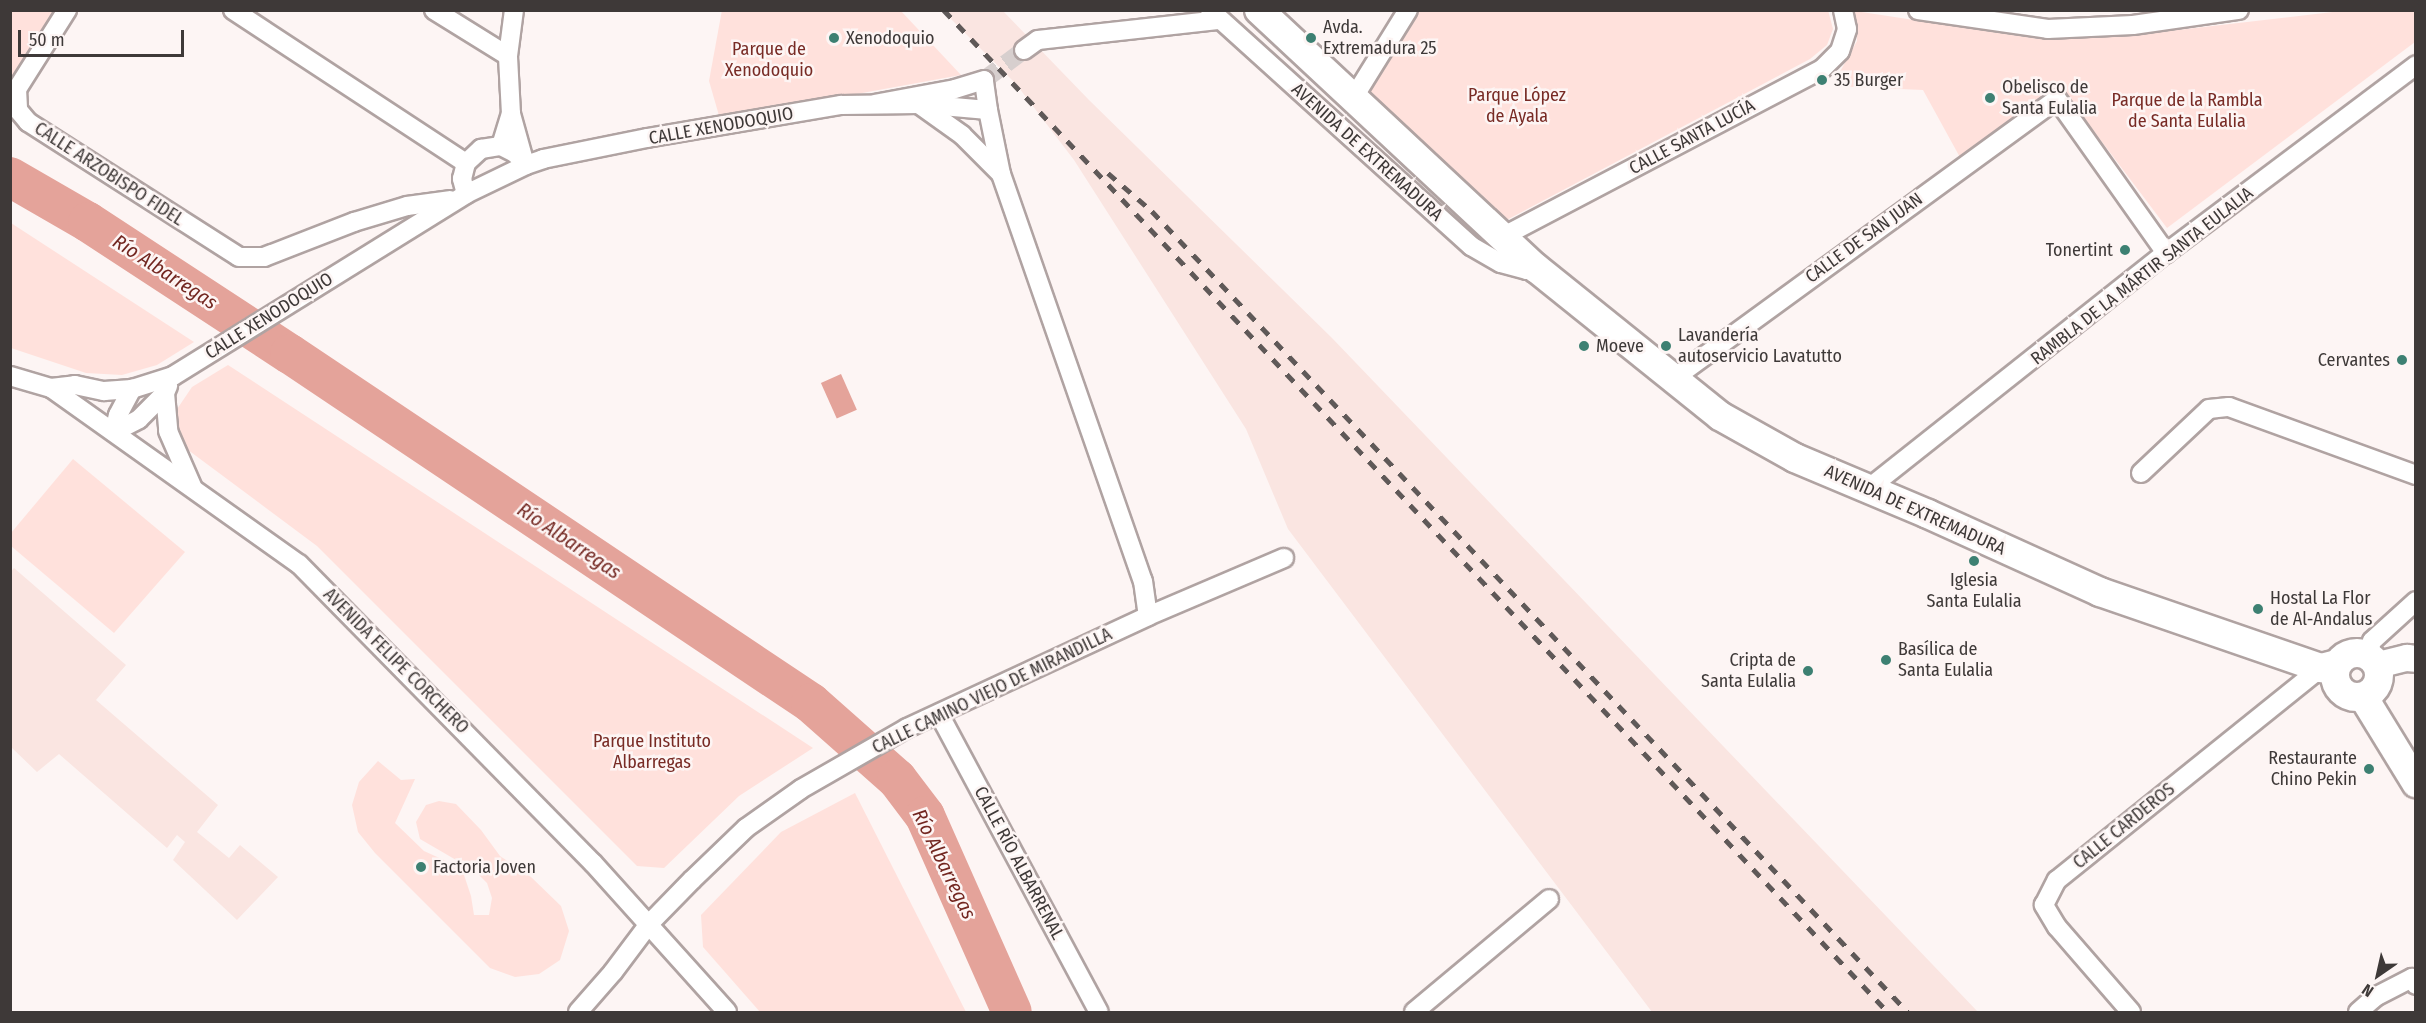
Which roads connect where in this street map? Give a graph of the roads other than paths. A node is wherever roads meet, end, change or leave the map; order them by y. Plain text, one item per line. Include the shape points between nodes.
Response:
1 (67, 10) edge
2 (233, 10) edge
3 (434, 10) edge
4 (514, 10) edge
5 (1154, 10) edge
6 (1259, 10) edge
7 (1842, 10) edge
8 (1918, 10) edge
9 (2240, 10) edge
10 (1406, 11) edge
11 (1215, 15) edge
12 (1139, 29) junction
13 (1024, 50) tunnel mouth
14 (508, 56) junction
15 (2415, 65) edge
16 (1354, 97) junction
17 (2057, 99) joint
18 (875, 104) junction
19 (919, 104) junction
20 (988, 110) junction
21 (511, 114) junction
22 (501, 146) junction
23 (466, 163) junction
24 (525, 165) junction
25 (1001, 174) junction
26 (461, 197) junction
27 (1502, 237) junction
28 (2166, 254) junction
29 (239, 257) joint
30 (1536, 268) junction
31 (10, 376) edge
32 (173, 376) junction
33 (1672, 379) junction
34 (51, 388) junction
35 (132, 389) junction
36 (165, 393) junction
37 (114, 432) junction
38 (2141, 472) dead end
39 (2415, 475) edge
40 (193, 488) junction
41 (1869, 488) junction
42 (1284, 558) dead end
43 (2415, 601) edge
44 (1148, 616) junction
45 (2415, 659) edge
46 (2372, 660) junction
47 (2329, 666) junction
48 (2364, 698) junction
49 (939, 714) junction
50 (2415, 783) edge
51 (1549, 899) dead end
52 (649, 924) junction
53 (2415, 985) edge
54 (578, 1012) edge
55 (727, 1012) edge
56 (1099, 1012) edge
57 (1414, 1012) edge
58 (2131, 1012) edge
59 (2358, 1012) edge

1 - 29 street, CALLE ARZOBISPO FIDEL via 17,89 18,110 28,122
2 - 23 street
3 - 14 street
4 - 14 street
5 - 12 street
6 - 16 main road, AVENIDA DE EXTREMADURA
7 - 27 street, CALLE SANTA LUCÍA via 1847,29 1840,51 1822,69
8 - 9 street via 2048,29 2133,25
10 - 16 street
11 - 12 street
11 - 30 street, AVENIDA DE EXTREMADURA via 1471,246 1501,263 1527,270
12 - 13 street via 1038,40
14 - 21 street
15 - 28 street, RAMBLA DE LA MÁRTIR SANTA EULALIA
16 - 27 main road, AVENIDA DE EXTREMADURA
17 - 28 street, RAMBLA DE LA MÁRTIR SANTA EULALIA
17 - 33 street, CALLE DE SAN JUAN
18 - 19 street, CALLE XENODOQUIO
18 - 20 street via 984,80
18 - 24 street, CALLE XENODOQUIO via 841,105 647,138
19 - 20 street, CALLE XENODOQUIO
19 - 25 street via 963,135
20 - 25 street
21 - 22 street
21 - 24 street
22 - 23 street via 481,149
22 - 24 street via 516,153
23 - 26 street
24 - 26 street, CALLE XENODOQUIO
25 - 44 street via 1143,581
26 - 29 street, CALLE XENODOQUIO via 407,206 354,222 264,257
26 - 32 street, CALLE XENODOQUIO
27 - 30 main road, AVENIDA DE EXTREMADURA
28 - 41 street, RAMBLA DE LA MÁRTIR SANTA EULALIA
30 - 33 main road, AVENIDA DE EXTREMADURA
31 - 34 street, AVENIDA FELIPE CORCHERO
32 - 35 street, CALLE XENODOQUIO
32 - 36 street
33 - 41 main road, AVENIDA DE EXTREMADURA via 1720,416 1795,458
34 - 35 street, CALLE XENODOQUIO via 75,385 104,391
34 - 37 street, AVENIDA FELIPE CORCHERO
35 - 37 street
36 - 37 street via 139,419
36 - 40 street via 168,431
37 - 40 street, AVENIDA FELIPE CORCHERO
38 - 39 street via 2209,409 2229,407
40 - 52 street, AVENIDA FELIPE CORCHERO via 299,564
41 - 47 main road, AVENIDA DE EXTREMADURA via 2100,592
42 - 44 street, CALLE CAMINO VIEJO DE MIRANDILLA
43 - 46 street via 2372,641
44 - 49 street, CALLE CAMINO VIEJO DE MIRANDILLA
45 - 46 main road
46 - 47 main road via 2355,653
46 - 48 main road via 2380,678 2375,690
47 - 48 main road via 2340,690 2350,697
47 - 58 street, CALLE CARDEROS via 2057,880 2044,905 2057,927
48 - 50 main road
49 - 52 street, CALLE CAMINO VIEJO DE MIRANDILLA via 801,789 746,828
49 - 56 street, CALLE RÍO ALBARRENAL
51 - 57 street
52 - 54 street, CALLE CAMINO VIEJO DE MIRANDILLA
52 - 55 street, AVENIDA FELIPE CORCHERO
53 - 59 street via 2412,978 2375,997

